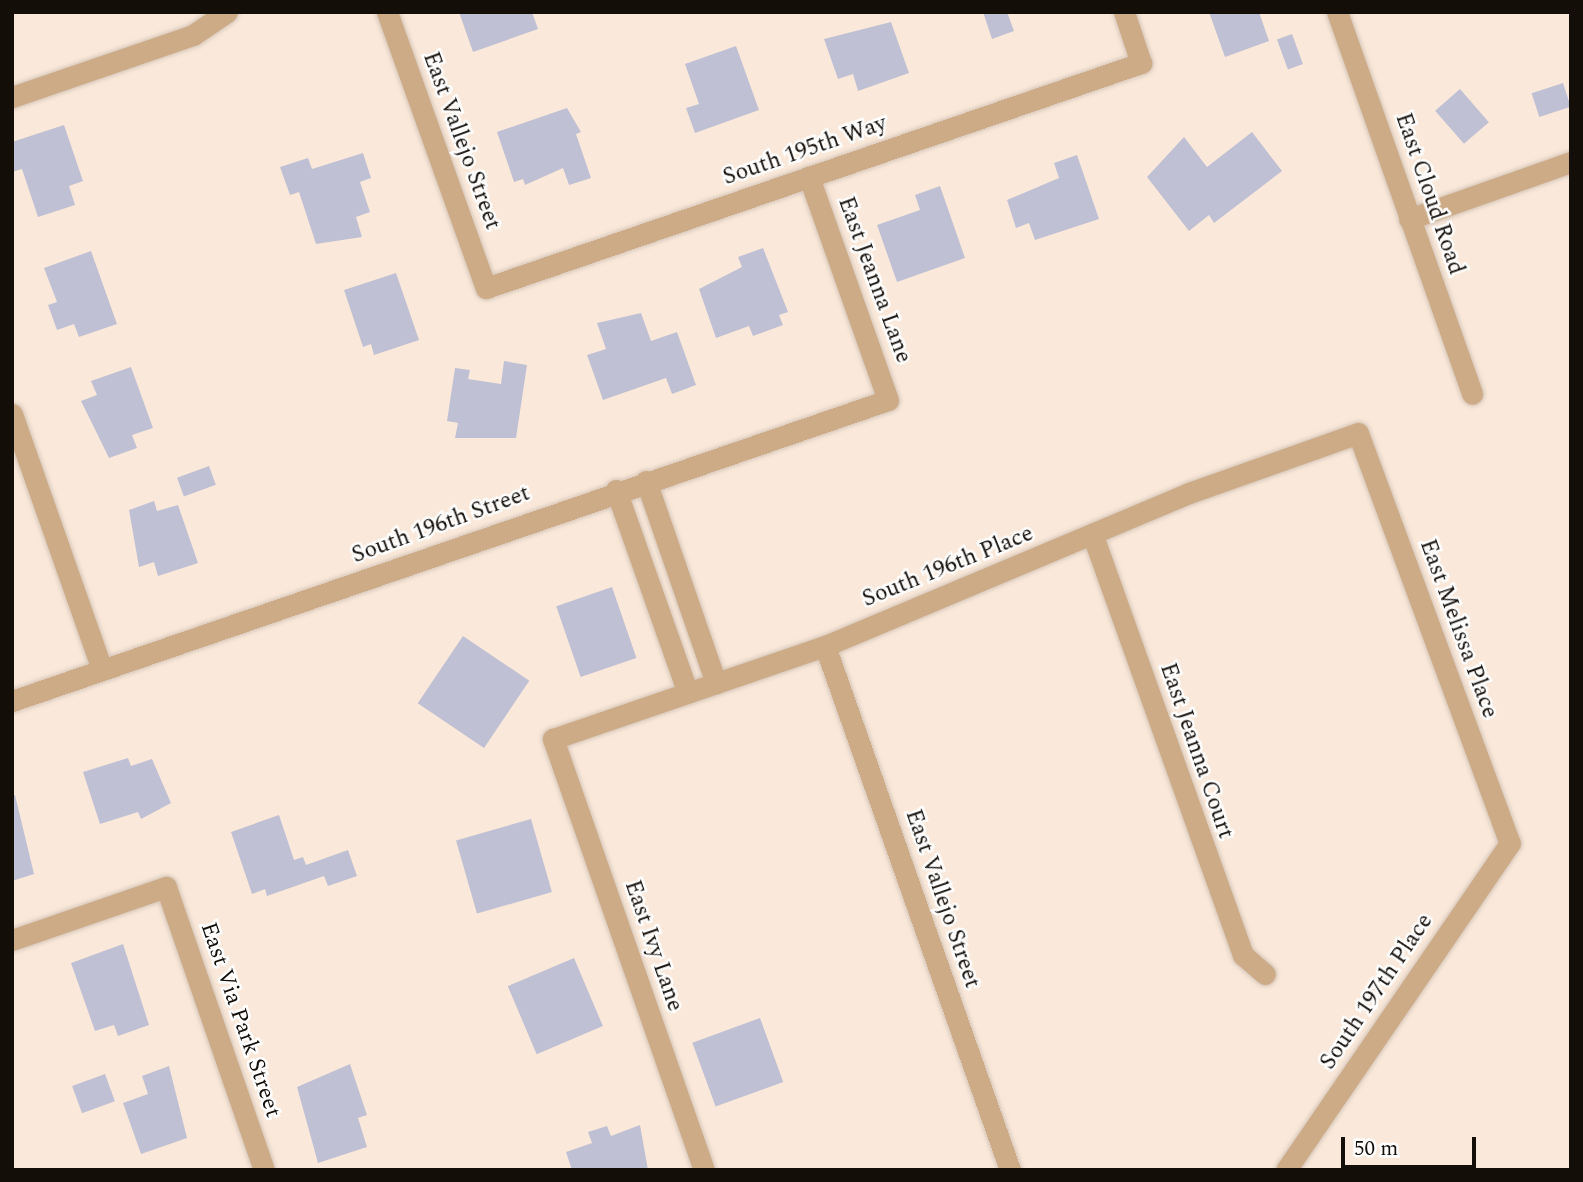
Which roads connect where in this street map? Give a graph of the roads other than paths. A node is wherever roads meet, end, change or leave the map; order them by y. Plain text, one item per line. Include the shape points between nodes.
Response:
1 (227, 12) edge
2 (387, 12) edge
3 (1124, 12) edge
4 (1337, 12) edge
5 (12, 97) edge
6 (1571, 162) edge
7 (809, 177) junction
8 (1409, 219) junction
9 (486, 288) joint
10 (1472, 394) dead end
11 (888, 400) joint
12 (12, 414) edge
13 (1358, 433) joint
14 (646, 481) junction
15 (617, 490) junction
16 (1093, 536) junction
17 (696, 623) junction
18 (666, 633) junction
19 (825, 646) junction
20 (102, 670) junction
21 (716, 683) junction
22 (688, 693) junction
23 (12, 701) edge
24 (553, 739) joint
25 (1510, 843) joint
26 (12, 940) edge
27 (1265, 974) dead end
28 (264, 1170) edge
29 (704, 1170) edge
30 (1010, 1170) edge
31 (1286, 1170) edge

1 - 5 street via 193,35
2 - 9 street, East Vallejo Street
3 - 7 street, South 195th Way via 1141,63
4 - 8 street, East Cloud Road
6 - 8 street
7 - 9 street, South 195th Way
7 - 11 street, East Jeanna Lane
8 - 10 street, East Cloud Road
11 - 14 street, South 196th Street
12 - 20 street
13 - 16 street, South 196th Place via 1189,493
13 - 25 street, East Melissa Place
14 - 15 street, South 196th Street
14 - 17 street
15 - 18 street
15 - 20 street, South 196th Street
16 - 19 street, South 196th Place
16 - 27 street, East Jeanna Court via 1243,955
17 - 18 street
17 - 21 street
18 - 22 street
19 - 21 street, South 196th Place
19 - 30 street, East Vallejo Street
20 - 23 street, South 196th Street
21 - 22 street, South 196th Place
22 - 24 street, South 196th Place
24 - 29 street, East Ivy Lane
25 - 31 street, South 197th Place
26 - 28 street, East Via Park Street via 166,887

